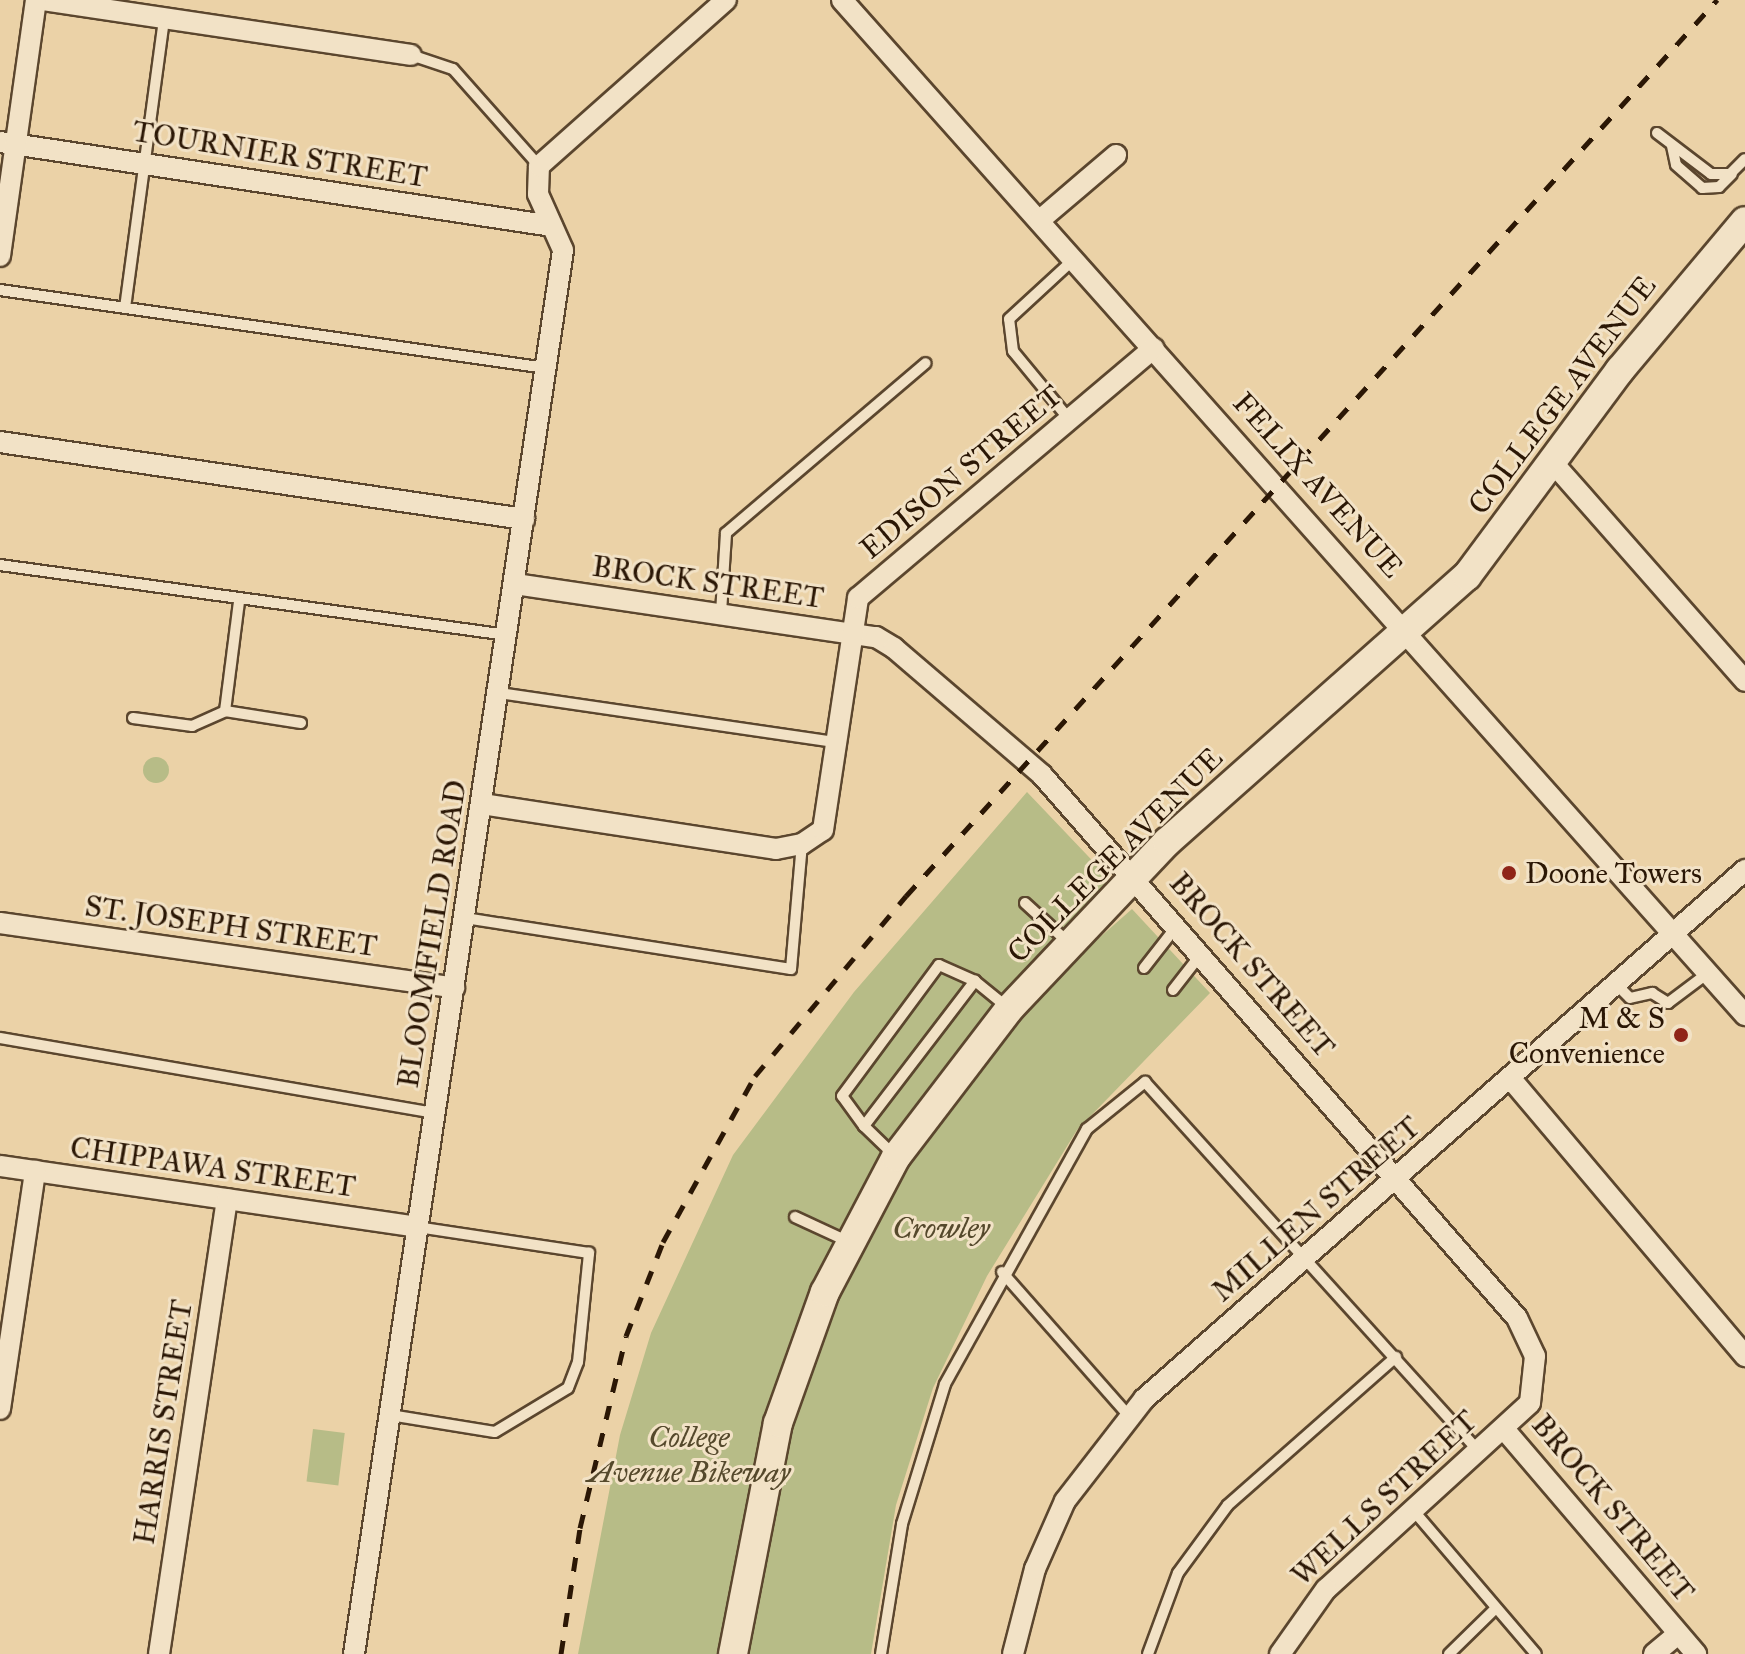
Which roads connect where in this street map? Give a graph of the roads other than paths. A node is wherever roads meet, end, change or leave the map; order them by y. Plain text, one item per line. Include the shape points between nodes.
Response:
1 (36, 0) edge
2 (43, 0) edge
3 (726, 0) edge
4 (842, 0) edge
5 (164, 18) junction
6 (411, 55) joint
7 (1657, 133) dead end
8 (8, 144) edge
9 (1672, 146) junction
10 (1116, 155) dead end
11 (1745, 159) edge
12 (140, 163) junction
13 (539, 166) junction
14 (1736, 170) junction
15 (1040, 220) junction
16 (1745, 221) edge
17 (552, 226) junction
18 (0, 256) edge
19 (1074, 259) junction
20 (0, 290) edge
21 (125, 308) junction
22 (1154, 348) junction
23 (926, 363) dead end
24 (546, 368) junction
25 (1069, 419) junction
26 (0, 442) edge
27 (1554, 464) junction
28 (524, 519) junction
29 (0, 565) edge
30 (515, 584) junction
31 (239, 601) junction
32 (721, 613) junction
33 (1406, 629) junction
34 (853, 633) junction
35 (507, 635) junction
36 (1745, 681) edge
37 (499, 693) junction
38 (225, 711) junction
39 (133, 718) dead end
40 (301, 723) dead end
41 (836, 742) junction
42 (482, 804) junction
43 (802, 844) junction
44 (1745, 870) edge
45 (1135, 876) junction
46 (1025, 903) dead end
47 (465, 918) junction
48 (0, 923) edge
49 (1177, 925) junction
50 (1674, 933) junction
51 (1071, 945) junction
52 (1202, 953) junction
53 (1144, 968) dead end
54 (1708, 973) junction
55 (975, 981) junction
56 (1617, 985) junction
57 (454, 988) junction
58 (1173, 990) dead end
59 (1009, 1009) junction
60 (1745, 1015) edge
61 (0, 1038) edge
62 (1511, 1079) junction
63 (435, 1113) junction
64 (864, 1126) junction
65 (896, 1157) junction
66 (0, 1166) edge
67 (35, 1171) junction
68 (1397, 1178) junction
69 (227, 1199) junction
70 (795, 1217) dead end
71 (418, 1227) junction
72 (849, 1242) junction
73 (1308, 1256) junction
74 (1002, 1272) junction
75 (1745, 1356) edge
76 (1396, 1357) junction
77 (0, 1409) edge
78 (390, 1415) junction
79 (1129, 1416) junction
80 (1504, 1429) junction
81 (1479, 1451) junction
82 (1413, 1510) junction
83 (1495, 1609) junction
84 (1678, 1634) junction
85 (159, 1654) edge
86 (354, 1654) edge
87 (733, 1654) edge
88 (881, 1654) edge
89 (1013, 1654) edge
90 (1148, 1654) edge
91 (1280, 1654) edge
92 (1449, 1654) edge
93 (1536, 1654) edge
94 (1654, 1654) edge
95 (1696, 1654) edge

1 - 8 street
2 - 5 street
3 - 13 street
4 - 15 street, FELIX AVENUE
5 - 6 street
5 - 12 lane
6 - 13 lane via 453,69
7 - 9 lane
8 - 12 street, TOURNIER STREET
8 - 18 street
9 - 14 lane via 1711,174
9 - 14 lane via 1676,165 1702,188 1719,187
10 - 15 street
11 - 14 lane
12 - 17 street, TOURNIER STREET
12 - 21 lane
13 - 17 street, BLOOMFIELD ROAD via 538,194
15 - 19 street, FELIX AVENUE
16 - 27 street, COLLEGE AVENUE via 1620,370
17 - 24 street, BLOOMFIELD ROAD via 563,250
19 - 22 street, FELIX AVENUE
19 - 25 lane via 1009,319 1013,351
20 - 21 lane
21 - 24 lane
22 - 25 street, EDISON STREET
22 - 33 street, FELIX AVENUE
23 - 32 lane via 726,533
24 - 28 street, BLOOMFIELD ROAD
25 - 34 street, EDISON STREET via 858,598
26 - 28 street
27 - 33 street, COLLEGE AVENUE via 1467,576
27 - 36 street
28 - 30 street, BLOOMFIELD ROAD
29 - 31 lane
30 - 32 street, BROCK STREET
30 - 35 street, BLOOMFIELD ROAD
31 - 35 lane
31 - 38 lane
32 - 34 street, BROCK STREET
33 - 45 street, COLLEGE AVENUE
33 - 50 street, FELIX AVENUE
34 - 41 street, EDISON STREET
34 - 45 street, BROCK STREET via 894,648 1042,775
35 - 37 street, BLOOMFIELD ROAD
37 - 41 lane
37 - 42 street, BLOOMFIELD ROAD
38 - 39 lane via 192,726
38 - 40 lane
41 - 43 street, EDISON STREET via 823,830
42 - 43 street via 776,849
42 - 47 street, BLOOMFIELD ROAD
43 - 47 lane via 791,969
44 - 50 street, MILLEN STREET
45 - 49 street, BROCK STREET
45 - 51 street, COLLEGE AVENUE
46 - 51 lane
47 - 57 street, BLOOMFIELD ROAD
48 - 57 street, ST. JOSEPH STREET
49 - 52 street, BROCK STREET
49 - 53 lane
50 - 54 street, FELIX AVENUE
50 - 56 street, MILLEN STREET
51 - 59 street, COLLEGE AVENUE
52 - 58 lane
52 - 68 street, BROCK STREET
54 - 56 lane via 1668,1003 1652,993 1630,998
54 - 60 street, FELIX AVENUE
55 - 59 lane
55 - 64 lane
55 - 64 lane via 939,965 842,1096
56 - 62 street, MILLEN STREET
57 - 63 street, BLOOMFIELD ROAD
59 - 65 street, COLLEGE AVENUE
61 - 63 lane
62 - 68 street, MILLEN STREET
62 - 75 street
63 - 71 street, BLOOMFIELD ROAD
64 - 65 lane
65 - 72 street, COLLEGE AVENUE
66 - 67 street, CHIPPAWA STREET
67 - 69 street, CHIPPAWA STREET
67 - 77 street
68 - 73 street, MILLEN STREET
68 - 80 street, BROCK STREET via 1531,1342 1536,1387
69 - 71 street, CHIPPAWA STREET
69 - 85 street, HARRIS STREET
70 - 72 lane
71 - 78 street, BLOOMFIELD ROAD
71 - 78 lane via 589,1253 578,1362 568,1388 495,1432
72 - 87 street, COLLEGE AVENUE via 778,1423
73 - 74 lane via 1145,1082 1087,1129
73 - 76 lane
73 - 79 street, MILLEN STREET
74 - 79 lane
74 - 88 lane via 927,1433 902,1524
76 - 81 lane
76 - 90 lane via 1228,1505 1178,1573
78 - 86 street, BLOOMFIELD ROAD
79 - 89 street, MILLEN STREET via 1054,1523
80 - 81 street, WELLS STREET
80 - 84 street, BROCK STREET
81 - 82 street, WELLS STREET
82 - 83 lane
82 - 91 street, WELLS STREET via 1326,1589
83 - 92 lane
83 - 93 lane
84 - 94 street
84 - 95 street, BROCK STREET

